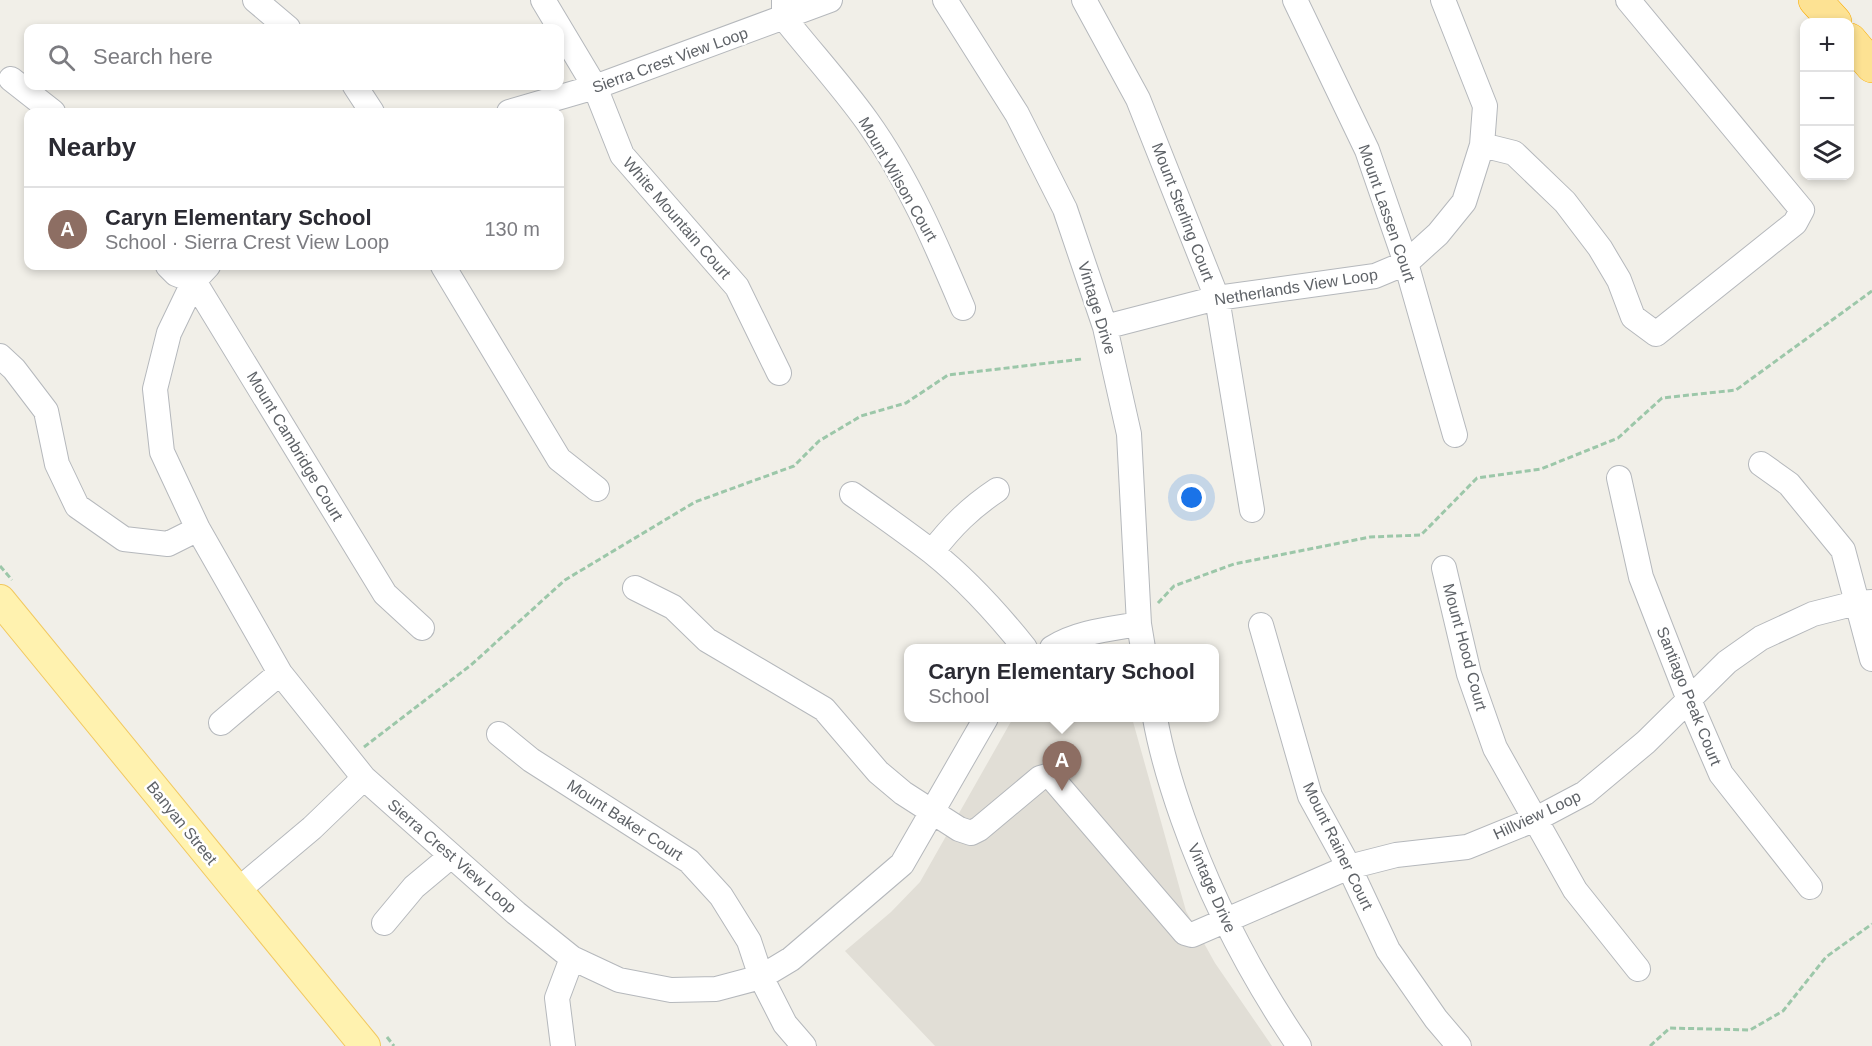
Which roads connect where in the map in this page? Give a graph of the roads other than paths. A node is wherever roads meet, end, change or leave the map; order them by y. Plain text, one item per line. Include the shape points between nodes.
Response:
1 (255, 0) edge
2 (543, 0) edge
3 (830, 0) edge
4 (945, 0) edge
5 (1084, 0) edge
6 (1295, 0) edge
7 (1443, 0) edge
8 (1628, 0) edge
9 (1815, 0) edge
10 (784, 9) edge
11 (1831, 18) edge
12 (283, 24) edge
13 (557, 24) edge
14 (564, 35) edge
15 (1854, 45) edge
16 (1872, 66) edge
17 (11, 79) dead end
18 (595, 87) junction
19 (24, 89) edge
20 (25, 90) edge
21 (358, 90) edge
22 (48, 108) edge
23 (369, 108) edge
24 (523, 108) edge
25 (1482, 145) junction
26 (1406, 263) junction
27 (172, 270) edge
28 (445, 270) edge
29 (201, 273) edge
30 (1217, 298) junction
31 (963, 308) dead end
32 (1106, 327) junction
33 (0, 356) edge
34 (779, 373) dead end
35 (1455, 435) dead end
36 (1761, 464) dead end
37 (1618, 478) dead end
38 (597, 489) dead end
39 (997, 490) dead end
40 (852, 494) dead end
41 (1252, 510) dead end
42 (198, 528) junction
43 (932, 552) junction
44 (1444, 568) dead end
45 (635, 588) dead end
46 (0, 600) edge
47 (1864, 602) edge
48 (1139, 624) junction
49 (1261, 625) dead end
50 (422, 628) dead end
51 (1022, 644) edge
52 (1059, 644) edge
53 (1142, 644) edge
54 (1872, 659) edge
55 (280, 673) junction
56 (1689, 700) junction
57 (983, 722) edge
58 (1156, 722) edge
59 (221, 723) dead end
60 (500, 734) dead end
61 (364, 778) junction
62 (932, 810) junction
63 (1536, 819) junction
64 (451, 856) junction
65 (1349, 867) junction
66 (1810, 887) dead end
67 (237, 891) junction
68 (1224, 920) junction
69 (384, 923) dead end
70 (572, 958) junction
71 (1638, 969) dead end
72 (761, 977) junction
73 (366, 1046) edge
74 (563, 1046) edge
75 (804, 1046) edge
76 (1299, 1046) edge
77 (1459, 1046) edge

1 - 12 street
2 - 13 street, White Mountain Court
3 - 10 street, Sierra Crest View Loop
4 - 32 street, Vintage Drive via 1017,114 1065,209
5 - 30 street, Mount Sterling Court via 1138,99
6 - 26 street, Mount Lassen Court via 1367,150
7 - 25 street, Netherlands View Loop via 1485,106
8 - 25 street via 1802,210 1795,223 1656,334 1634,317 1600,248 1565,202 1514,153
9 - 11 highway
10 - 18 street, Sierra Crest View Loop
10 - 31 street, Mount Wilson Court via 867,122 930,230
14 - 18 street, White Mountain Court
15 - 16 highway
17 - 19 street
18 - 24 street, Sierra Crest View Loop
18 - 34 street, White Mountain Court via 621,155 737,287
20 - 22 street
21 - 23 street
25 - 26 street, Netherlands View Loop via 1464,202 1438,234
26 - 30 street, Netherlands View Loop via 1375,276
26 - 35 street, Mount Lassen Court
27 - 29 street, Mount Cambridge Court via 176,274
28 - 38 street via 559,459
29 - 42 street, Sierra Crest View Loop via 169,333 155,389 162,452
29 - 50 street, Mount Cambridge Court via 385,594
30 - 32 street, Netherlands View Loop
30 - 41 street, Mount Sterling Court
32 - 48 street, Vintage Drive via 1129,434
33 - 42 street via 46,411 57,464 77,506 124,539 168,544
36 - 47 street via 1790,484 1843,549
37 - 56 street, Santiago Peak Court via 1641,577
39 - 43 street via 973,506
40 - 43 street
42 - 55 street, Sierra Crest View Loop
43 - 51 street via 993,609
44 - 63 street, Mount Hood Court via 1469,675 1494,748
45 - 62 street via 673,607 706,640 824,709 878,772
46 - 67 main road, Banyan Street
47 - 54 street
47 - 56 street, Hillview Loop via 1813,614 1761,638 1727,663
48 - 52 street via 1089,633
48 - 53 street, Vintage Drive
49 - 65 street, Mount Rainer Court via 1310,796
55 - 59 street
55 - 61 street, Sierra Crest View Loop
56 - 63 street, Hillview Loop via 1585,794
56 - 66 street, Santiago Peak Court via 1721,774
57 - 62 street, Sierra Crest View Loop
58 - 68 street, Vintage Drive via 1173,790
60 - 72 street, Mount Baker Court via 531,759 689,861 721,896 749,941
61 - 64 street, Sierra Crest View Loop
61 - 67 street
62 - 68 street, Hillview Loop via 958,829 971,832 980,829 1040,777 1047,776 1185,933 1192,934
62 - 72 street, Sierra Crest View Loop via 902,864 791,958
63 - 65 street, Hillview Loop via 1467,847 1396,855
63 - 71 street, Mount Hood Court via 1575,890
64 - 69 street via 414,887
64 - 70 street, Sierra Crest View Loop
65 - 68 street, Hillview Loop
65 - 77 street, Mount Rainer Court via 1388,950
67 - 73 main road, Banyan Street
68 - 76 street, Vintage Drive
70 - 72 street, Sierra Crest View Loop via 619,980 671,990 716,989
70 - 74 street via 557,998
72 - 75 street, Mount Baker Court via 785,1024

